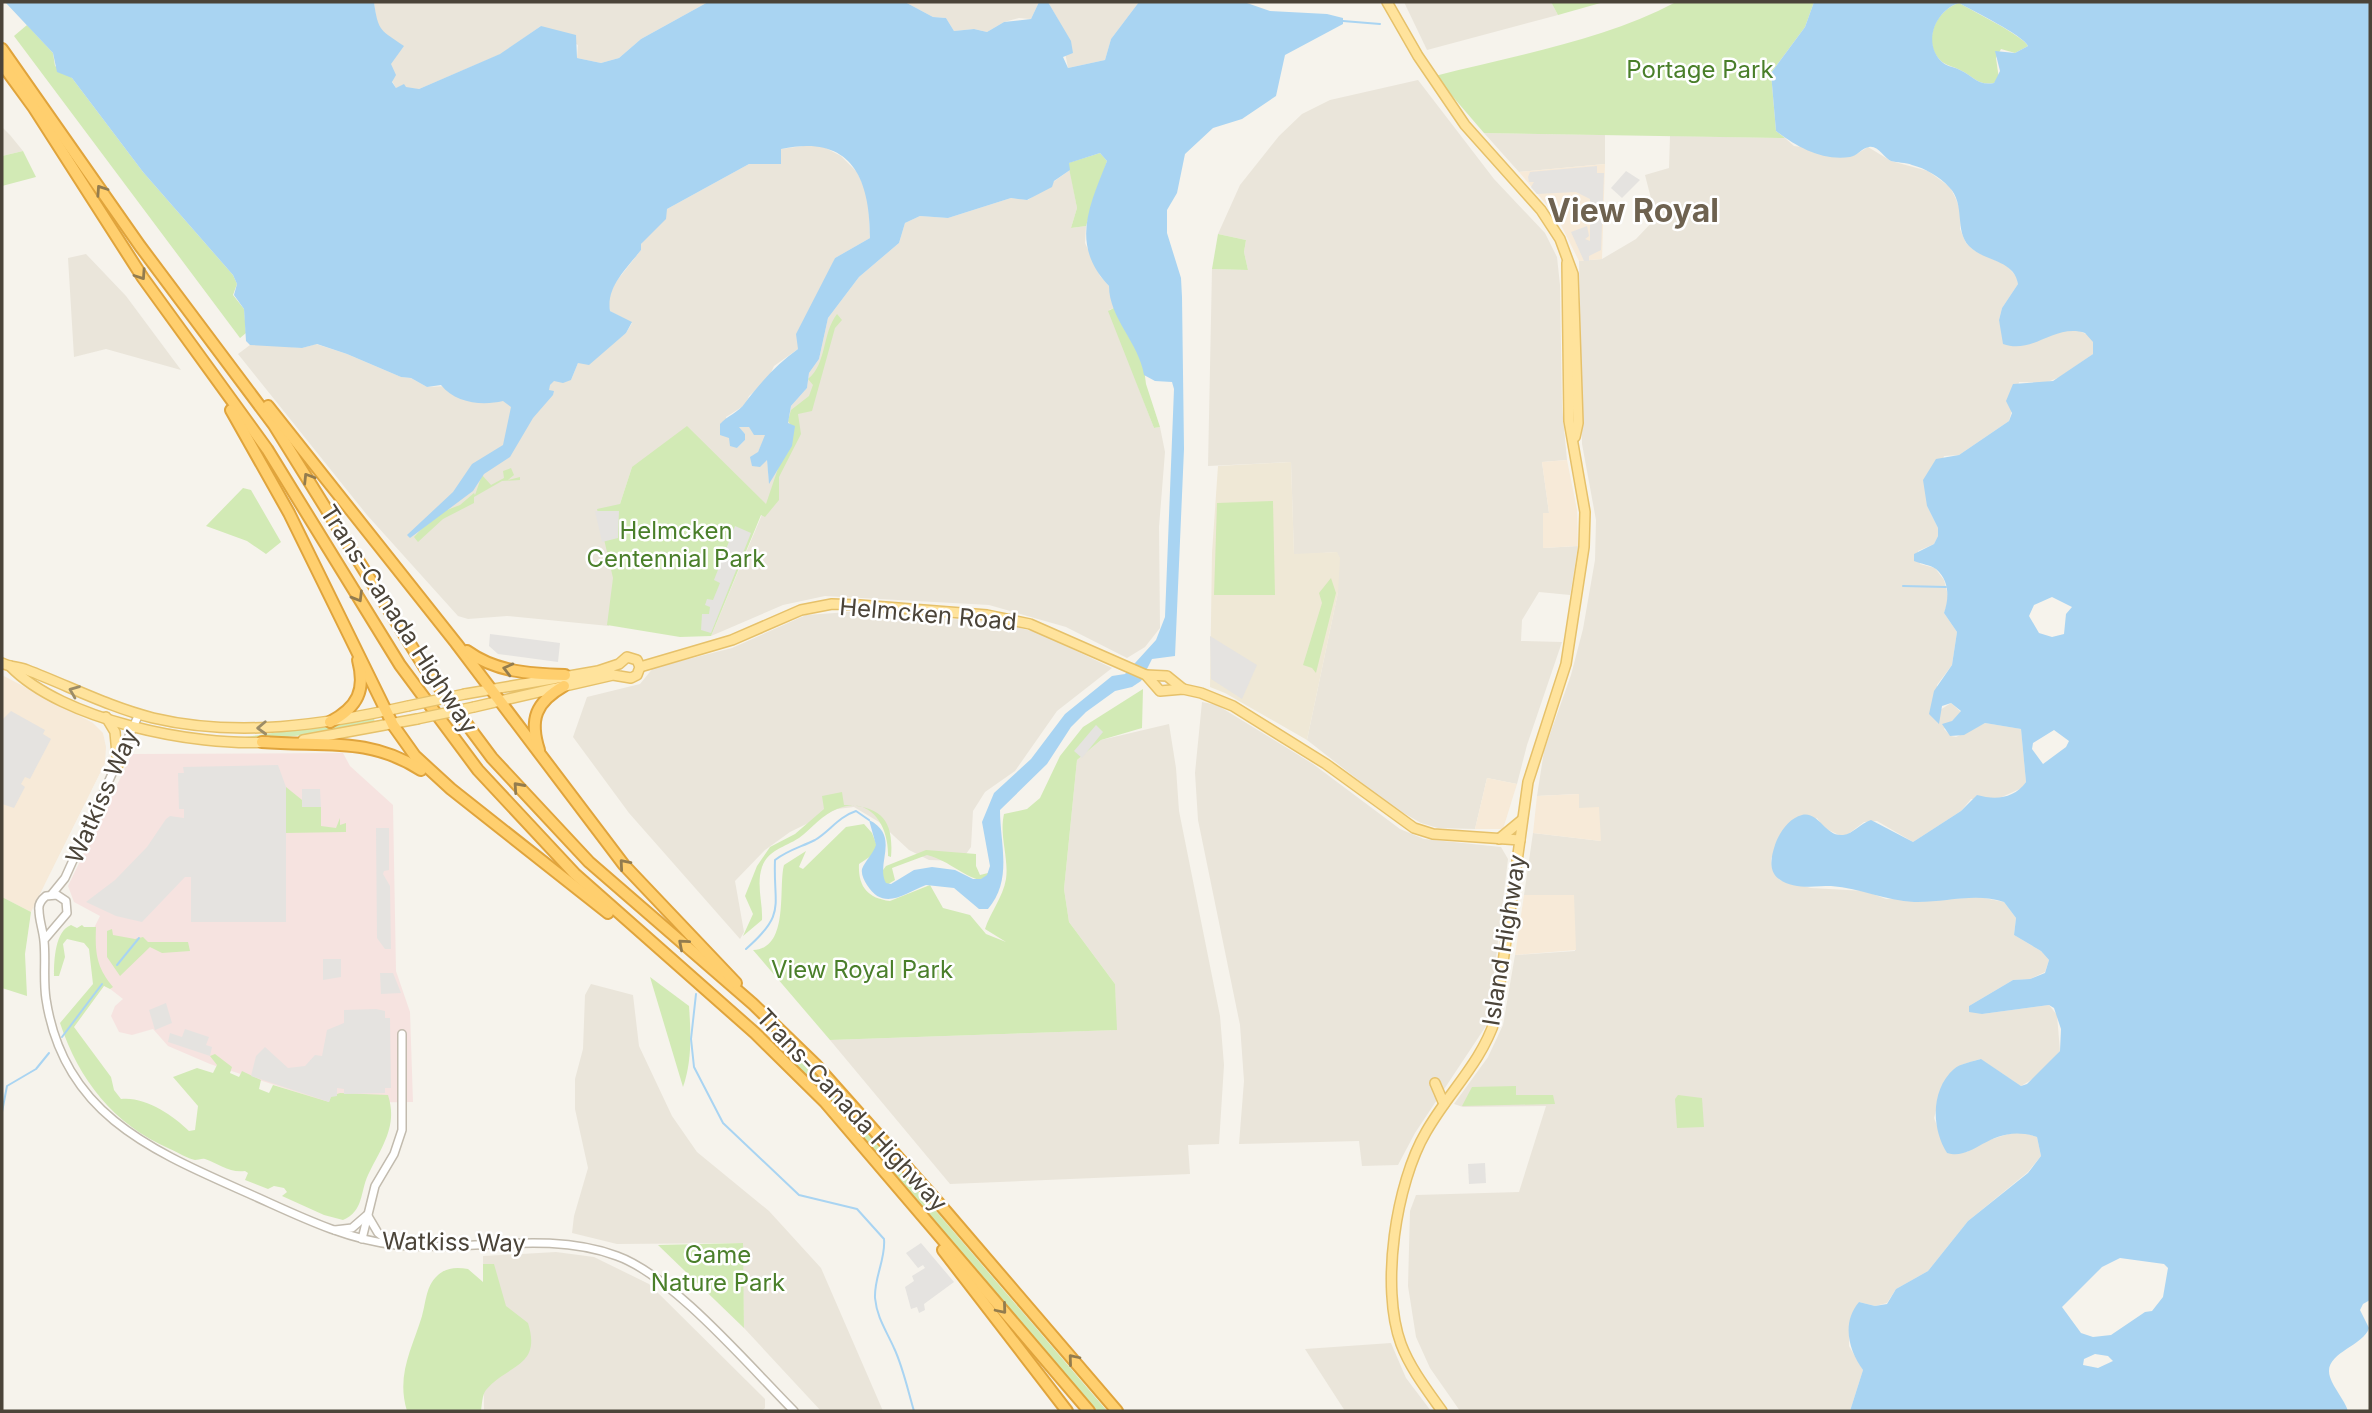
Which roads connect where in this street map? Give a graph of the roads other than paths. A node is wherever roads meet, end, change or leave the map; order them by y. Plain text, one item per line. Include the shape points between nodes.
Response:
1 (1387, 2) edge
2 (2, 49) edge
3 (2, 64) edge
4 (140, 246) junction
5 (156, 297) junction
6 (344, 625) junction
7 (456, 643) junction
8 (619, 664) junction
9 (640, 664) junction
10 (6, 665) edge
11 (625, 677) junction
12 (565, 680) junction
13 (1158, 680) junction
14 (1171, 685) junction
15 (491, 689) junction
16 (501, 703) junction
17 (387, 710) junction
18 (139, 713) junction
19 (104, 716) junction
20 (330, 722) junction
21 (134, 725) junction
22 (393, 725) junction
23 (262, 742) junction
24 (542, 759) junction
25 (118, 765) junction
26 (451, 789) junction
27 (1522, 820) junction
28 (1499, 839) junction
29 (1520, 841) junction
30 (65, 878) junction
31 (52, 894) junction
32 (61, 897) junction
33 (41, 916) junction
34 (58, 923) junction
35 (44, 940) junction
36 (687, 973) junction
37 (753, 1004) junction
38 (402, 1034) dead end
39 (1456, 1089) junction
40 (1444, 1104) junction
41 (893, 1183) junction
42 (368, 1215) junction
43 (332, 1231) junction
44 (362, 1239) junction
45 (395, 1245) junction
46 (794, 1411) edge
47 (1067, 1411) edge
48 (1089, 1411) edge
49 (1117, 1411) edge
50 (1442, 1411) edge

1 - 27 main road, Island Highway via 1465,125 1552,225 1573,274 1578,423 1574,440 1585,516 1573,635 1535,755
4 -> 2 highway, Trans-Canada Highway
3 -> 5 highway, Trans-Canada Highway
4 - 7 highway via 160,264
37 -> 4 highway, Trans-Canada Highway via 589,862 492,758 425,668 274,425
5 - 6 highway via 174,331 246,433
5 -> 36 highway, Trans-Canada Highway via 267,449 400,665 452,738 543,844
6 - 17 highway
6 - 20 highway via 361,673 362,690 351,709
12 -> 7 highway via 493,666
7 - 15 highway
8 - 9 main road via 627,657
8 - 11 main road
8 - 12 main road
9 - 11 main road via 637,674
9 - 13 main road, Helmcken Road via 732,640 801,610 832,604 1007,618 1054,632
18 -> 10 main road
10 - 19 main road via 73,705
11 - 12 main road
12 - 15 main road
12 - 16 main road
12 - 24 highway via 542,700 534,716
13 - 14 main road
13 - 14 main road via 1160,691
14 - 28 main road via 1209,694 1233,706 1326,764 1414,828 1433,834
15 - 16 highway
15 - 17 main road, bridge
16 - 22 main road, bridge
16 - 24 highway
17 - 20 main road
17 - 22 highway
20 -> 18 main road via 203,727
18 - 21 street, Watkiss Way
19 - 21 main road
19 - 25 main road via 116,732
21 - 23 main road via 197,740
21 - 25 street, Watkiss Way
22 - 23 main road
22 - 26 highway via 415,757
23 - 26 highway via 370,747 400,757
37 -> 24 highway via 624,865
25 - 30 street, Watkiss Way
26 - 36 highway
27 - 28 main road
27 - 29 main road, Island Highway
28 - 29 main road
29 - 39 main road, Island Highway via 1495,1020 1482,1054
30 - 31 street, Watkiss Way
30 - 32 street, Watkiss Way
31 - 32 street
31 - 33 street via 41,900
32 - 34 street via 67,913
33 - 34 street via 48,923
33 - 35 street, Watkiss Way
34 - 35 street
35 - 43 street, Watkiss Way via 45,993 55,1034 74,1075 103,1112 155,1151
36 - 41 highway, Trans-Canada Highway via 794,1070
49 -> 37 highway, Trans-Canada Highway via 846,1098
38 - 42 street via 402,1130 375,1186
39 - 40 main road, Island Highway
39 - 40 main road via 1436,1083
40 - 50 main road, Island Highway via 1420,1143 1402,1189 1396,1217 1393,1293 1400,1343
41 - 47 highway
41 -> 48 highway, Trans-Canada Highway
42 - 43 street via 352,1228
42 - 44 street
42 - 45 street via 378,1233
43 - 44 street, Watkiss Way
44 - 45 street, Watkiss Way
45 - 46 street, Watkiss Way via 565,1244 617,1256 664,1284

